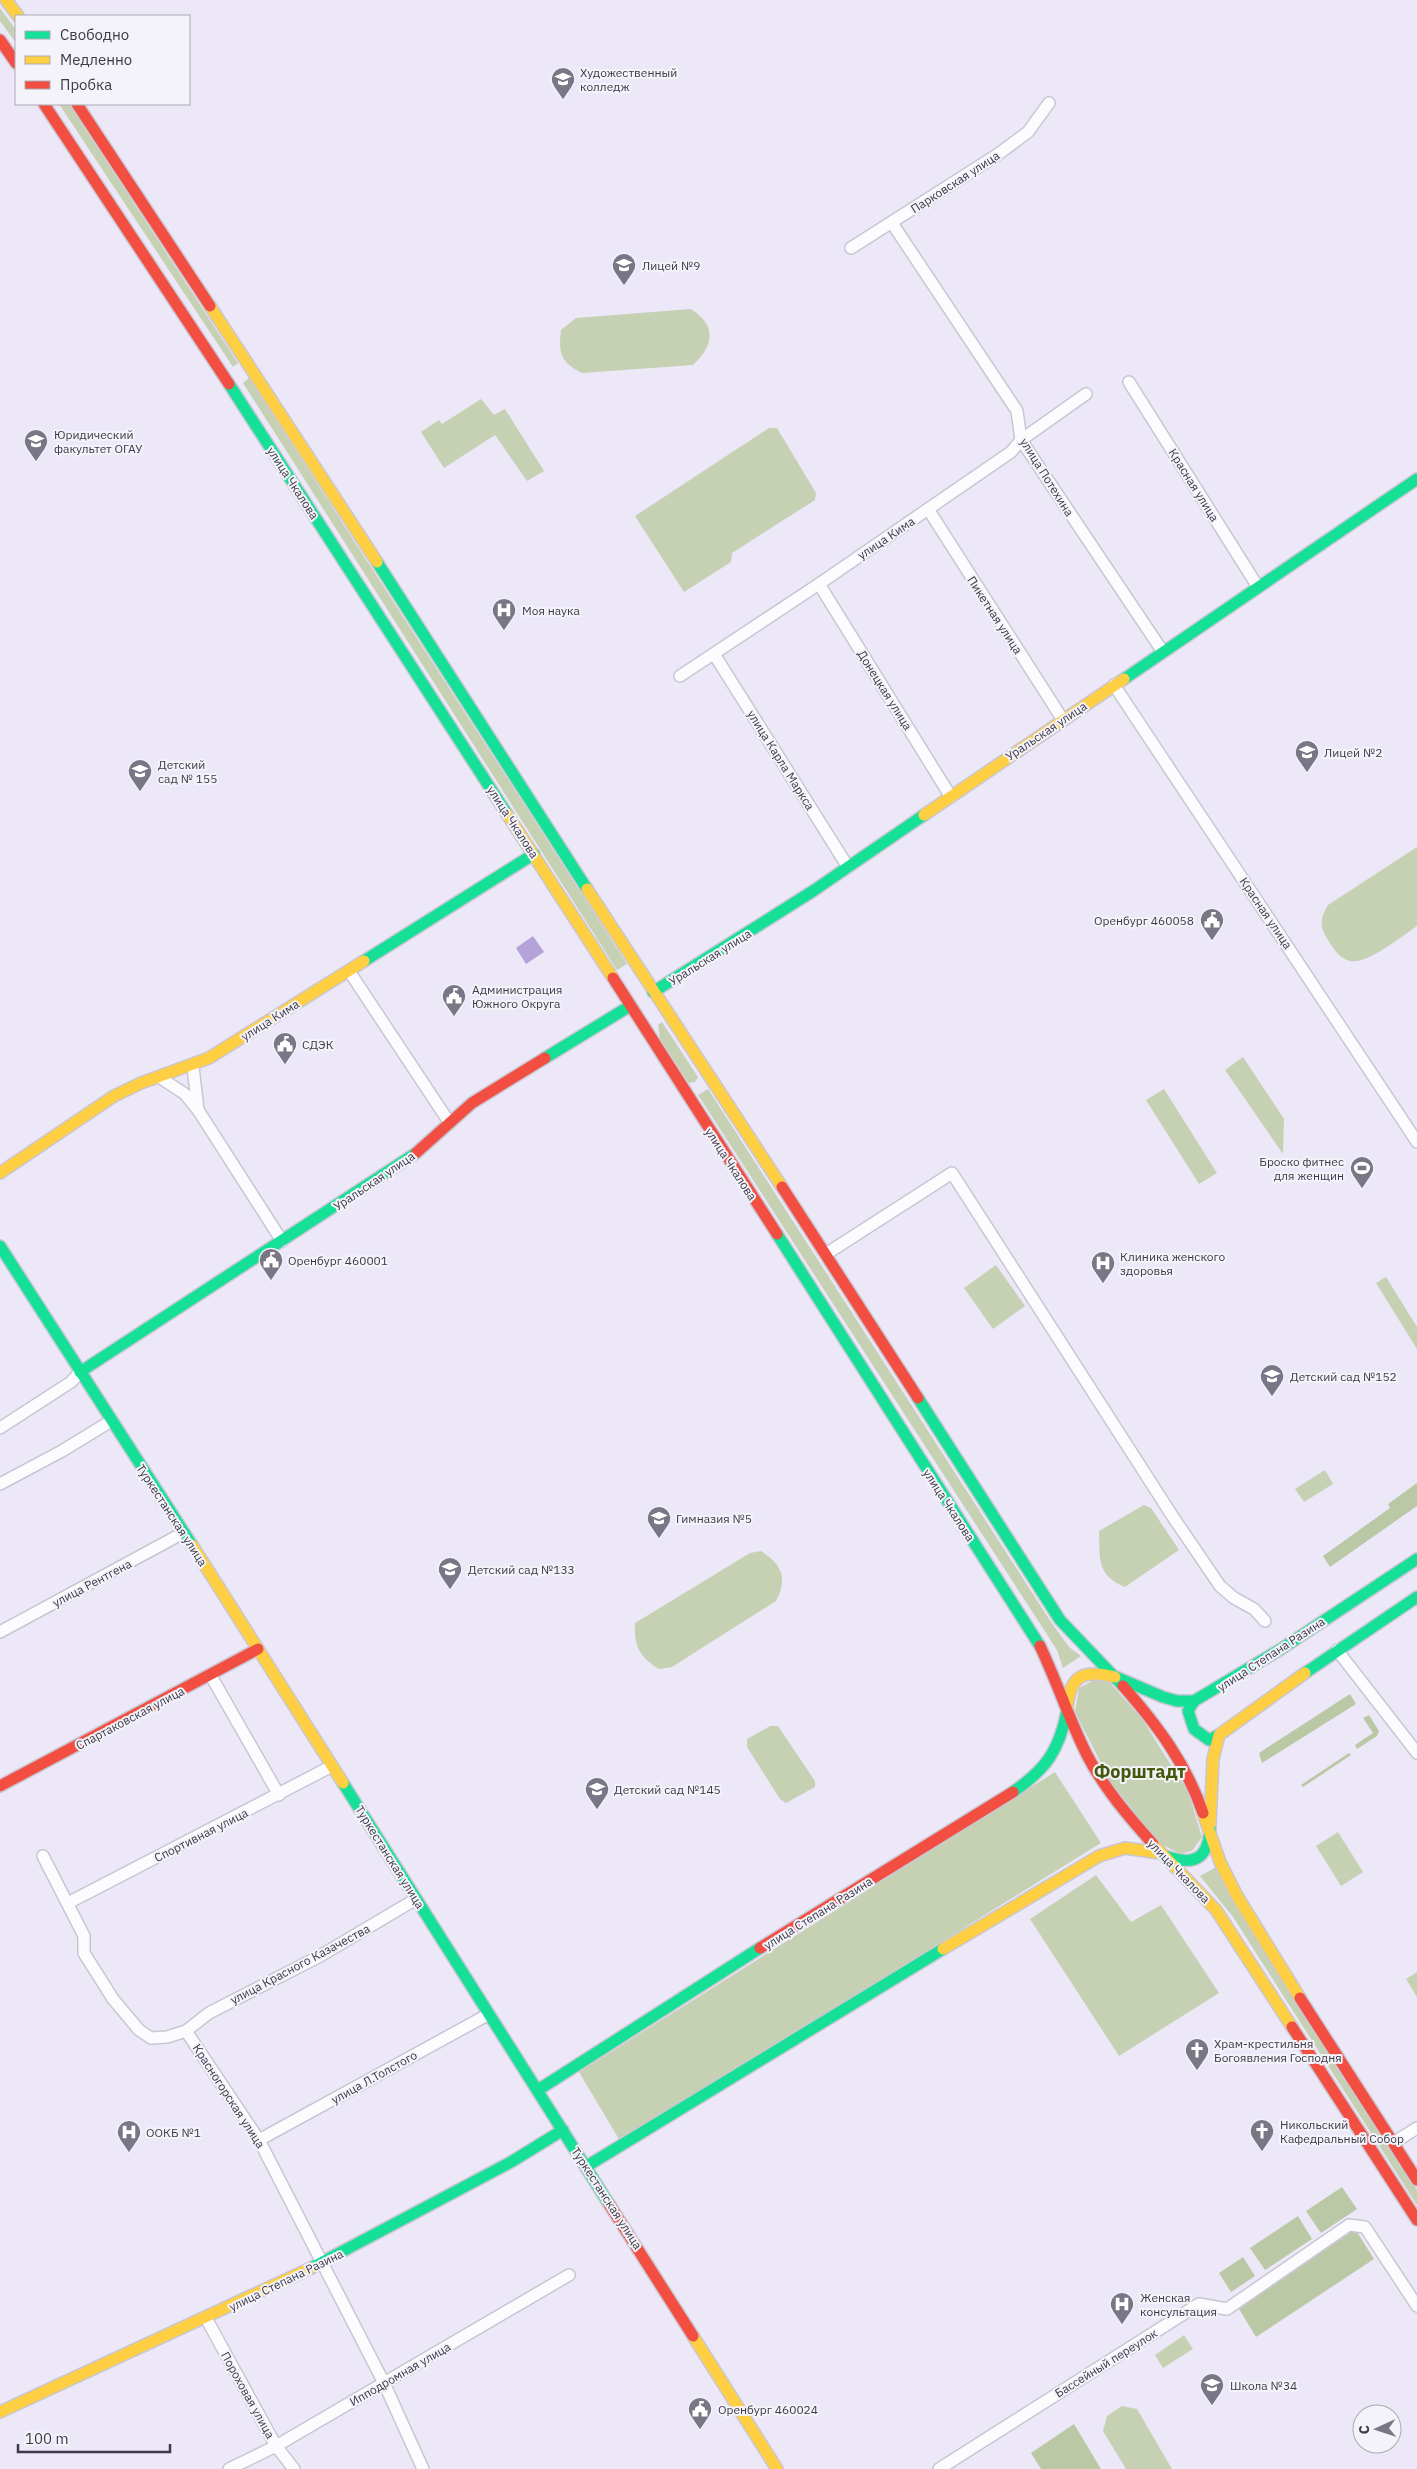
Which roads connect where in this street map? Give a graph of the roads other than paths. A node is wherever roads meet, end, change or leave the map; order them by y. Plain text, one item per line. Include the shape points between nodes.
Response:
1 (6, 0) edge
2 (17, 15) edge
3 (0, 40) edge
4 (15, 62) edge
5 (1048, 103) dead end
6 (45, 105) edge
7 (78, 105) edge
8 (892, 223) junction
9 (851, 248) dead end
10 (239, 374) junction
11 (1129, 382) dead end
12 (1086, 394) dead end
13 (1021, 440) junction
14 (1417, 479) edge
15 (928, 509) junction
16 (819, 584) junction
17 (1258, 587) junction
18 (1163, 652) junction
19 (714, 654) junction
20 (680, 676) dead end
21 (1114, 685) junction
22 (1063, 720) junction
23 (951, 797) junction
24 (534, 854) junction
25 (848, 867) junction
26 (349, 971) junction
27 (641, 999) junction
28 (193, 1067) junction
29 (159, 1077) junction
30 (698, 1086) junction
31 (198, 1110) junction
32 (449, 1122) junction
33 (1417, 1142) edge
34 (0, 1173) edge
35 (282, 1241) junction
36 (0, 1246) edge
37 (826, 1254) junction
38 (80, 1372) junction
39 (111, 1421) junction
40 (0, 1428) edge
41 (0, 1484) edge
42 (183, 1534) junction
43 (1417, 1559) edge
44 (1417, 1597) edge
45 (1265, 1621) dead end
46 (0, 1632) edge
47 (258, 1649) junction
48 (1337, 1650) junction
49 (211, 1676) junction
50 (1115, 1677) junction
51 (1194, 1701) junction
52 (1067, 1711) junction
53 (1219, 1735) junction
54 (1417, 1753) edge
55 (332, 1766) junction
56 (2, 1781) edge
57 (280, 1795) junction
58 (1210, 1828) junction
59 (1160, 1854) junction
60 (43, 1856) dead end
61 (416, 1899) junction
62 (68, 1903) junction
63 (489, 2014) junction
64 (186, 2031) junction
65 (538, 2090) junction
66 (1417, 2128) edge
67 (563, 2130) junction
68 (259, 2140) junction
69 (1393, 2143) junction
70 (587, 2166) junction
71 (1417, 2180) edge
72 (1417, 2220) edge
73 (321, 2264) junction
74 (569, 2275) dead end
75 (1417, 2306) edge
76 (206, 2318) junction
77 (384, 2384) junction
78 (0, 2412) edge
79 (276, 2446) junction
80 (229, 2469) edge
81 (294, 2469) edge
82 (422, 2469) edge
83 (777, 2469) edge
84 (939, 2469) edge

1 - 2 main road
3 - 4 main road
5 - 8 street, Парковская улица via 1028,132
6 - 10 main road, улица Чкалова
7 - 10 main road, улица Чкалова
8 - 9 street, Парковская улица
8 - 13 street, улица Потехина via 1017,411
10 - 24 main road, улица Чкалова
10 - 27 main road, улица Чкалова
11 - 17 street, Красная улица
12 - 13 street, улица Кима
13 - 15 street, улица Кима via 1011,452
13 - 18 street, улица Потехина
14 - 17 main road, Уральская улица
15 - 16 street, улица Кима
15 - 22 street, Пикетная улица
16 - 19 street, улица Кима
16 - 23 street, Донецкая улица
17 - 18 main road, Уральская улица
18 - 21 main road, Уральская улица
19 - 20 street, улица Кима
19 - 25 street, улица Карла Маркса
21 - 22 main road, Уральская улица
21 - 33 street, Красная улица
22 - 23 main road, Уральская улица
23 - 25 main road, Уральская улица
24 - 26 main road, улица Кима
24 - 27 main road, улица Чкалова
25 - 27 main road, Уральская улица
26 - 28 main road, улица Кима
26 - 32 street
27 - 30 main road, улица Чкалова
27 - 30 main road, улица Чкалова
27 - 32 main road, Уральская улица via 472,1103
28 - 29 main road, улица Кима
28 - 31 street
29 - 31 street via 185,1094
29 - 34 main road, улица Кима via 118,1094
30 - 37 main road, улица Чкалова
30 - 52 main road, улица Чкалова via 1038,1642
31 - 35 street
32 - 35 main road, Уральская улица via 413,1156
35 - 38 main road, Уральская улица
36 - 38 main road, Туркестанская улица
37 - 45 street via 952,1173 1215,1579
37 - 50 main road, улица Чкалова via 1060,1620
38 - 39 main road, Туркестанская улица
38 - 40 street, Уральская улица via 71,1382
39 - 41 street
39 - 42 main road, Туркестанская улица
42 - 46 street, улица Рентгена
42 - 47 main road, Туркестанская улица
43 - 51 main road, улица Степана Разина
44 - 48 main road
47 - 49 main road, Спартаковская улица
47 - 55 main road, Туркестанская улица
48 - 53 main road
48 - 54 street
49 - 56 main road, Спартаковская улица
49 - 57 street
50 - 51 main road via 1163,1697
50 - 52 main road, улица Степана Разина via 1089,1672 1078,1678 1070,1686
50 - 58 main road, улица Чкалова via 1155,1723 1179,1758
51 - 53 main road via 1188,1711 1190,1725 1209,1740
52 - 59 main road, улица Чкалова via 1097,1773
52 - 65 main road, улица Степана Разина via 1055,1755 1031,1779
53 - 58 main road via 1213,1758
55 - 57 street, Спортивная улица
55 - 61 main road, Туркестанская улица
57 - 62 street, Спортивная улица
58 - 59 main road via 1210,1843 1206,1851 1193,1860 1175,1860
58 - 69 main road, улица Чкалова via 1220,1862 1242,1904
59 - 70 main road via 1134,1847 1115,1849 1077,1867
59 - 72 main road, улица Чкалова via 1216,1910
60 - 62 street, Красногорская улица
61 - 63 main road, Туркестанская улица
61 - 64 street, улица Красного Казачества via 320,1956 210,2013
62 - 64 street, Красногорская улица via 84,1936 84,1953 113,2000 139,2030 151,2038
63 - 65 main road, Туркестанская улица
63 - 68 street, улица Л.Толстого
64 - 68 street, Красногорская улица
65 - 67 main road, Туркестанская улица
66 - 69 street
67 - 70 main road, Туркестанская улица
67 - 73 main road, улица Степана Разина via 511,2162
68 - 73 street, Красногорская улица
69 - 71 main road, улица Чкалова
70 - 83 main road, Туркестанская улица
73 - 76 main road, улица Степана Разина
73 - 77 street, Красногорская улица
74 - 77 street, Ипподромная улица
75 - 84 street, Бассейный переулок via 1365,2227 1349,2225 1227,2309 1199,2304
76 - 78 main road, улица Степана Разина
76 - 79 street, Пороховая улица
77 - 79 street, Ипподромная улица
77 - 82 street, Красногорская улица
79 - 80 street, Ипподромная улица
79 - 81 street, Пороховая улица

